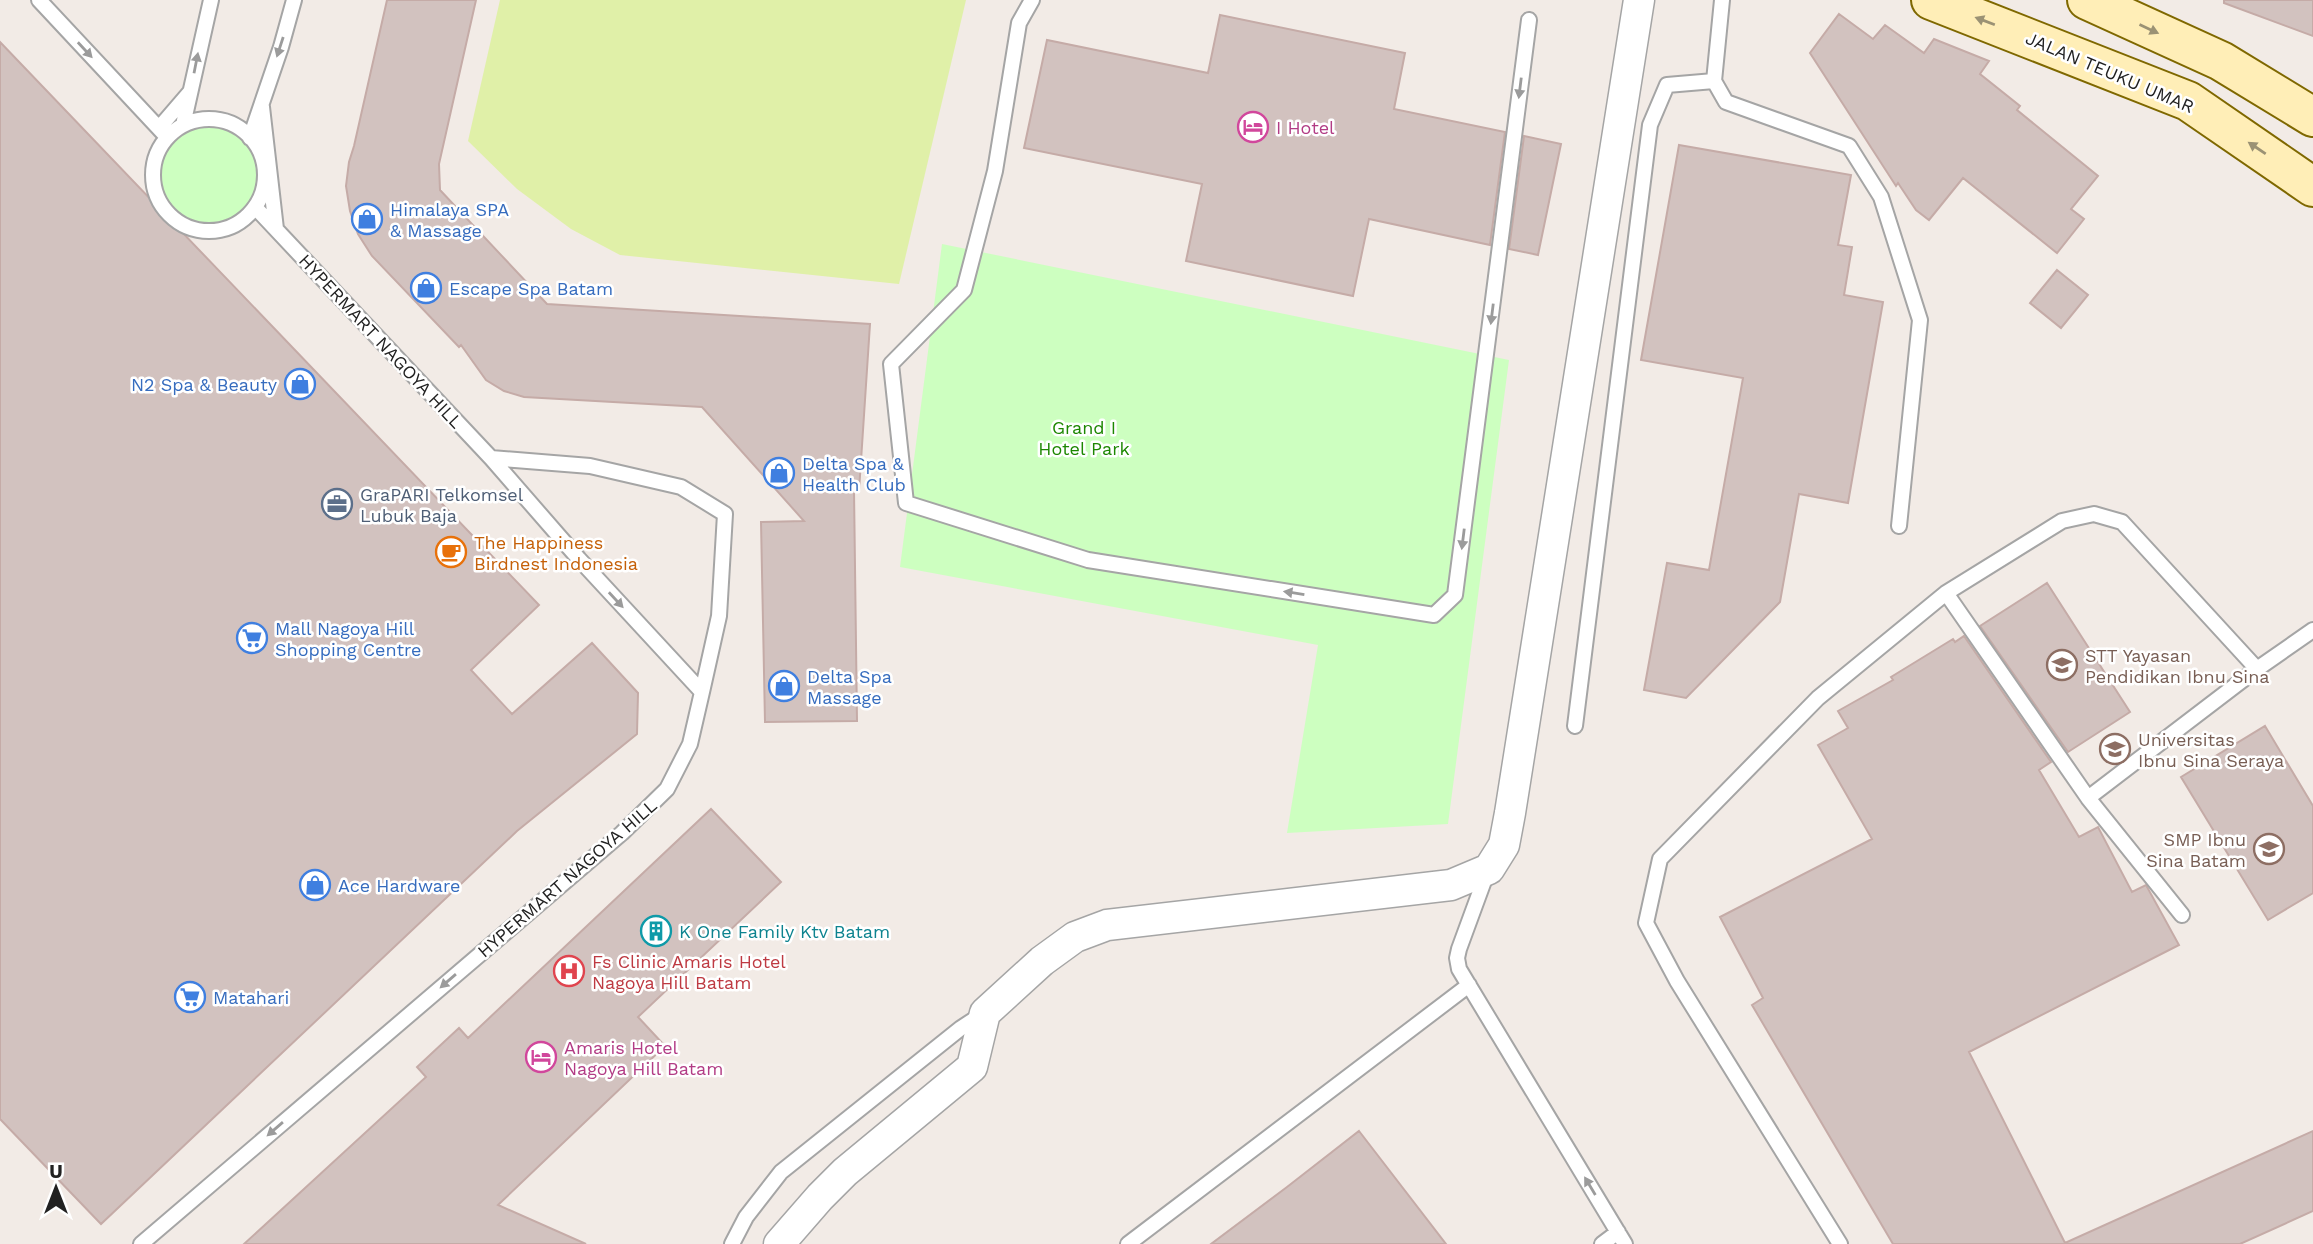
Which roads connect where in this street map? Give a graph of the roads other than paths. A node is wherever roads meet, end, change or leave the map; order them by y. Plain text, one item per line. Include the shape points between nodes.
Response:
1 (39, 0) edge
2 (211, 0) edge
3 (294, 0) edge
4 (1032, 0) edge
5 (1639, 0) edge
6 (1722, 0) edge
7 (1931, 0) edge
8 (2087, 0) edge
9 (1529, 20) dead end
10 (1714, 80) junction
11 (191, 90) junction
12 (262, 102) junction
13 (2313, 117) edge
14 (183, 125) junction
15 (163, 133) junction
16 (250, 138) junction
17 (2313, 187) edge
18 (255, 207) junction
19 (276, 229) junction
20 (491, 458) junction
21 (1899, 526) dead end
22 (1947, 593) junction
23 (2313, 630) edge
24 (2257, 669) junction
25 (702, 692) junction
26 (1575, 726) dead end
27 (2088, 798) junction
28 (1489, 869) junction
29 (2182, 915) dead end
30 (1469, 985) junction
31 (985, 1013) junction
32 (1622, 1238) edge
33 (141, 1244) edge
34 (732, 1244) edge
35 (779, 1244) edge
36 (1128, 1244) edge
37 (1602, 1244) edge
38 (1840, 1244) edge

1 -> 15 lane
11 -> 2 lane
3 -> 12 lane
9 -> 4 lane via 1455,595 1434,615 1088,560 906,503 891,364 964,290 995,171 1019,23
5 - 28 street via 1510,813 1504,845
6 - 10 lane
17 -> 7 main road, JALAN TEUKU UMAR via 2188,101
8 -> 13 main road via 2221,61
10 - 21 lane via 1726,102 1849,146 1881,197 1920,320
10 - 26 lane via 1667,85 1650,125
11 - 14 lane
11 - 15 lane
12 - 16 lane
12 - 19 lane
14 - 15 lane
14 - 16 lane via 219,121
15 - 18 lane via 153,184 169,215 183,225 209,231 235,225
16 - 18 lane via 265,172
18 - 19 lane, HYPERMART NAGOYA HILL
19 - 20 lane, HYPERMART NAGOYA HILL
20 -> 25 lane, HYPERMART NAGOYA HILL
20 - 25 lane via 590,466 681,487 725,514 719,616
22 - 24 lane via 2062,521 2094,514 2122,522
22 - 27 lane
22 - 38 lane via 1818,698 1660,859 1646,923 1676,981
23 - 24 lane
24 - 27 lane
25 -> 33 lane, HYPERMART NAGOYA HILL via 690,744 667,789
27 - 29 lane
28 - 30 lane via 1457,958
28 - 31 street via 1451,885 1107,925 1075,937
32 -> 30 lane
30 - 36 lane
31 - 34 lane via 780,1172
31 - 35 street via 972,1067 845,1172
32 - 37 lane

